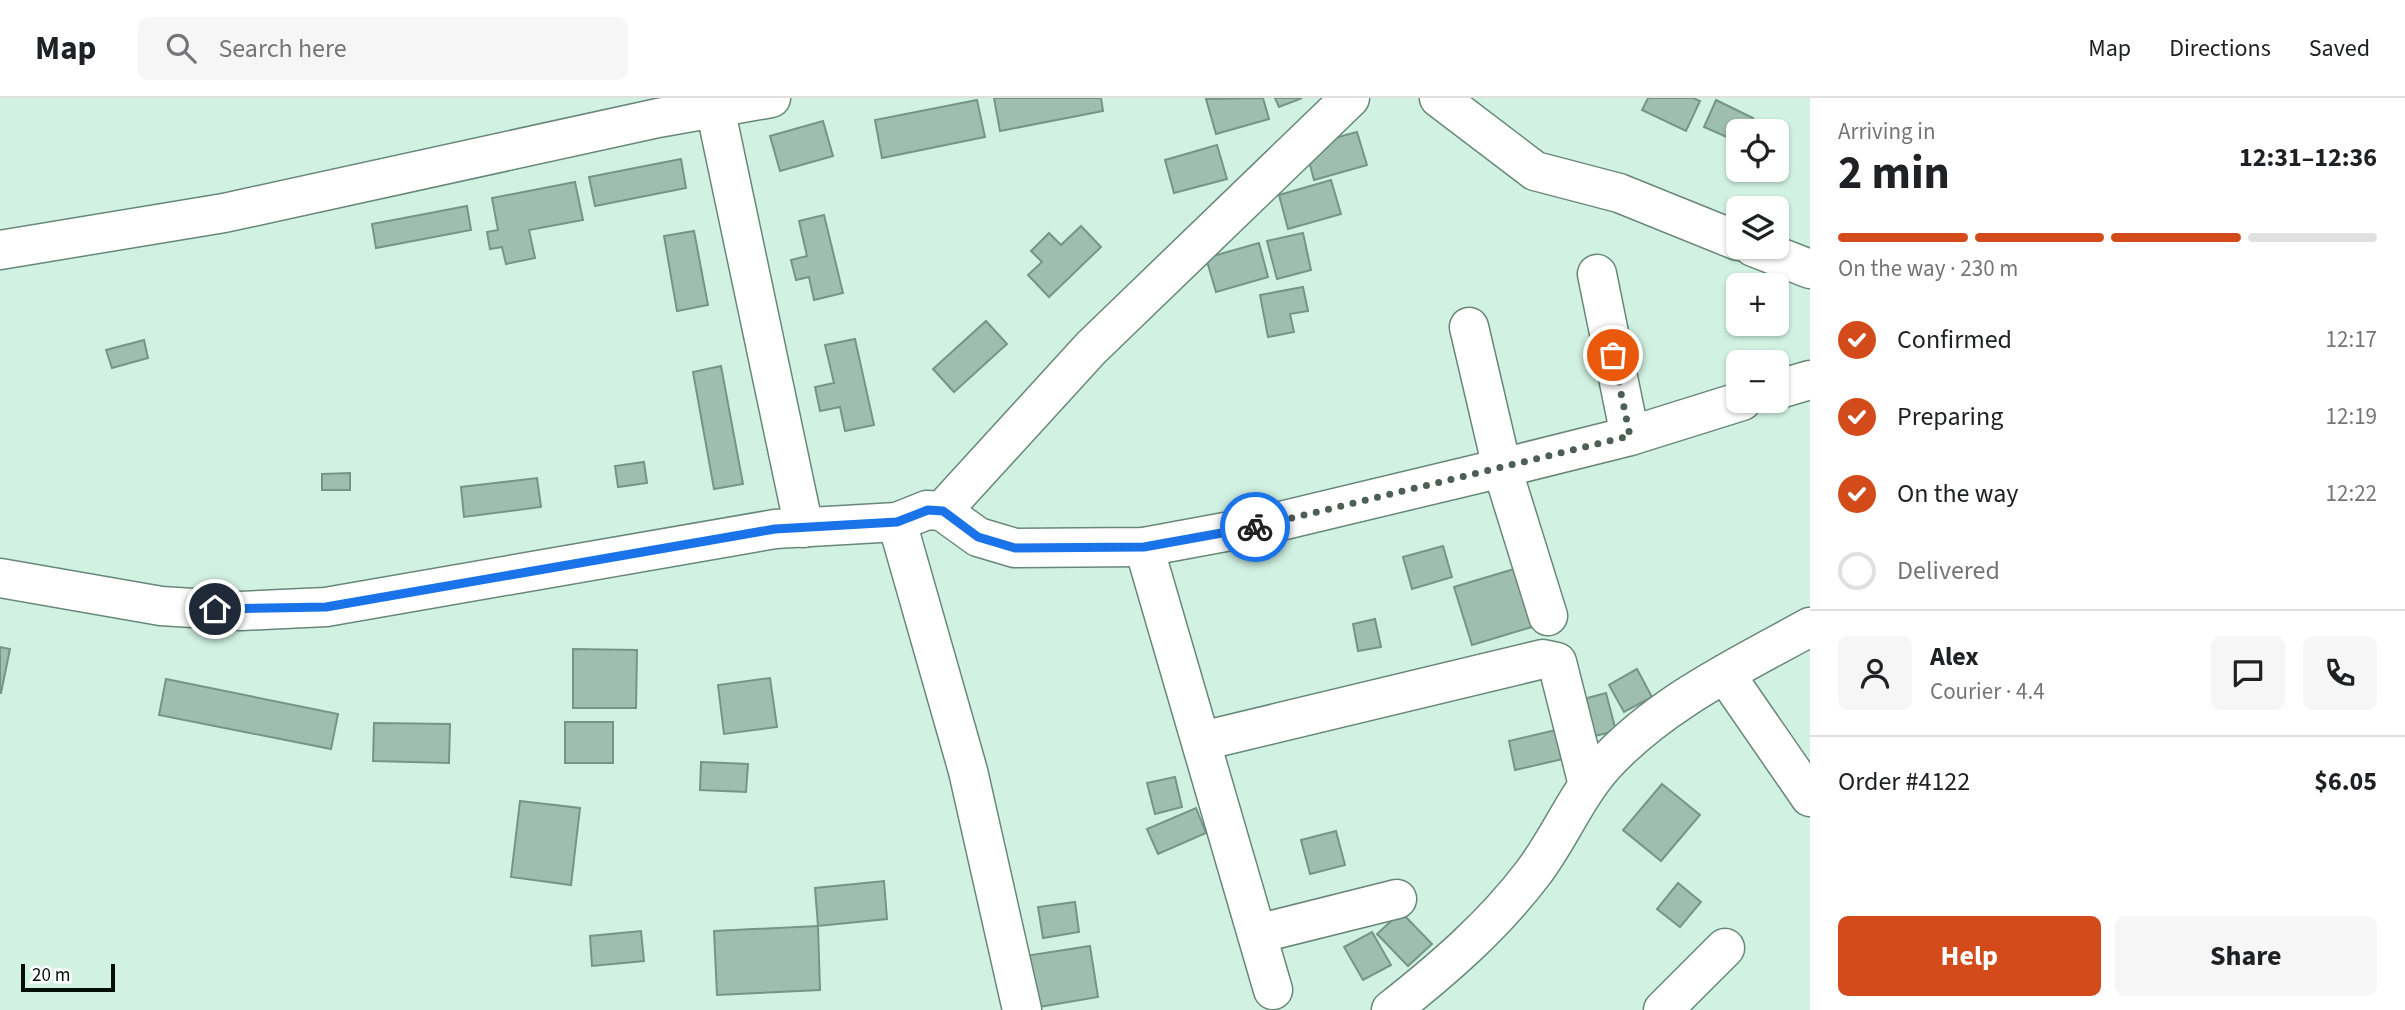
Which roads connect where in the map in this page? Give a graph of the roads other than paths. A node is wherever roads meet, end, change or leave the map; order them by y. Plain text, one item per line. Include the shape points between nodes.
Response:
1 (771, 98) edge
2 (1350, 98) edge
3 (1439, 98) edge
4 (714, 103) edge
5 (1726, 236) edge
6 (0, 250) edge
7 (1784, 259) edge
8 (1810, 269) edge
9 (1597, 274) dead end
10 (1469, 327) dead end
11 (1810, 380) edge
12 (1789, 386) edge
13 (1726, 406) edge
14 (1630, 436) junction
15 (1502, 468) junction
16 (943, 511) junction
17 (897, 522) junction
18 (804, 528) junction
19 (1144, 547) junction
20 (0, 578) edge
21 (1548, 616) dead end
22 (1810, 627) edge
23 (1726, 674) junction
24 (1202, 741) junction
25 (1588, 785) junction
26 (1810, 797) edge
27 (1397, 899) dead end
28 (1257, 934) junction
29 (1726, 948) dead end
30 (1273, 990) dead end
31 (1022, 1010) edge
32 (1391, 1010) edge
33 (1663, 1010) edge

1 - 4 street
2 - 16 street via 1091,348
3 - 5 street via 1535,171 1619,194
4 - 6 street via 224,213
4 - 18 street
7 - 8 street
9 - 14 street
10 - 15 street
11 - 12 street
13 - 14 street
14 - 15 street
15 - 19 street via 1268,524
15 - 21 street
16 - 17 street via 928,510
16 - 19 street via 978,537 1015,548
17 - 18 street
17 - 31 street via 968,771
18 - 20 street via 775,529 326,607 241,611 161,606
19 - 24 street
22 - 23 street
23 - 25 street via 1680,700 1604,765
23 - 26 street
24 - 25 street via 1543,659 1557,662
24 - 28 street
25 - 32 street via 1533,873 1483,930
27 - 28 street
28 - 30 street
29 - 33 street

